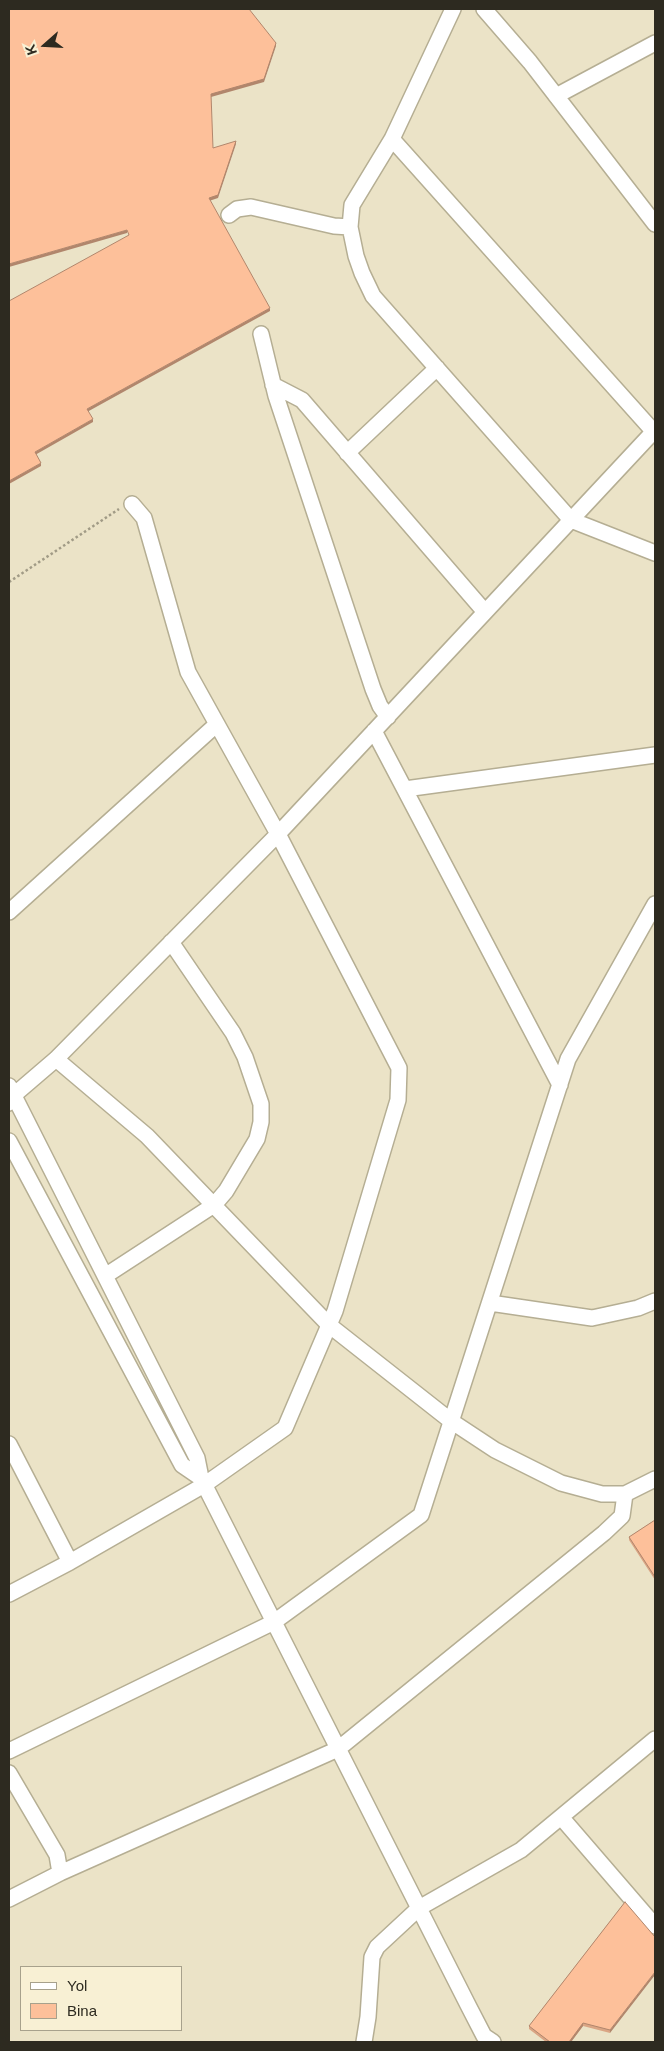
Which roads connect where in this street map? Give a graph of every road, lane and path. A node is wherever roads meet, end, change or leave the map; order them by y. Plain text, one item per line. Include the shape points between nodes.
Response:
1 (453, 9) edge
2 (484, 9) edge
3 (655, 43) edge
4 (556, 96) junction
5 (392, 139) junction
6 (228, 215) dead end
7 (655, 224) edge
8 (350, 227) junction
9 (261, 334) dead end
10 (437, 368) junction
11 (273, 385) junction
12 (654, 431) edge
13 (347, 452) junction
14 (132, 504) joint
15 (571, 520) junction
16 (655, 553) edge
17 (9, 582) edge
18 (485, 612) junction
19 (388, 717) junction
20 (217, 724) junction
21 (374, 731) junction
22 (655, 755) edge
23 (405, 789) junction
24 (278, 834) junction
25 (655, 904) edge
26 (9, 912) edge
27 (171, 942) junction
28 (56, 1059) junction
29 (560, 1085) junction
30 (10, 1094) edge
31 (9, 1141) edge
32 (214, 1205) junction
33 (105, 1276) junction
34 (655, 1301) edge
35 (490, 1303) junction
36 (329, 1324) junction
37 (451, 1421) junction
38 (9, 1444) edge
39 (655, 1479) edge
40 (203, 1481) junction
41 (625, 1494) junction
42 (70, 1562) junction
43 (9, 1594) edge
44 (274, 1622) junction
45 (655, 1739) edge
46 (338, 1749) junction
47 (9, 1751) edge
48 (9, 1773) edge
49 (561, 1817) junction
50 (60, 1873) junction
51 (9, 1899) edge
52 (419, 1908) junction
53 (655, 1926) edge
54 (487, 2040) edge
55 (364, 2042) edge

1 - 5 street
2 - 4 street
3 - 4 street
4 - 7 street
5 - 8 street via 352,205
5 - 12 street
6 - 8 street via 251,206
8 - 10 street via 356,256 373,296
9 - 11 street
10 - 13 street
10 - 15 street
11 - 13 street via 302,400
11 - 19 street via 373,689
12 - 15 street
13 - 18 street
14 - 17 path via 121,508
14 - 20 street via 144,518 188,672
15 - 16 street
15 - 18 street
18 - 19 street
19 - 21 street
20 - 24 street
20 - 26 street
21 - 23 street
21 - 24 street
22 - 23 street
23 - 29 street
24 - 27 street
24 - 36 street via 400,1068 398,1100
25 - 29 street via 568,1059
27 - 28 street
27 - 32 street via 233,1033 261,1104 257,1139
28 - 30 street
28 - 32 street via 147,1136
29 - 35 street
30 - 33 street
31 - 40 street via 182,1465
32 - 33 street
32 - 36 street
33 - 40 street via 197,1458
34 - 35 street via 592,1318
35 - 37 street
36 - 37 street
36 - 40 street via 285,1428
37 - 41 street via 495,1450 561,1483 602,1494
37 - 44 street via 421,1516
38 - 42 street
39 - 41 street
40 - 42 street
40 - 44 street
41 - 46 street via 622,1516 604,1533
42 - 43 street
44 - 46 street
44 - 47 street
45 - 49 street
46 - 50 street
46 - 52 street
48 - 50 street via 57,1855
49 - 52 street via 521,1850
49 - 53 street
50 - 51 street
52 - 54 street
52 - 55 street via 377,1946 372,1958

